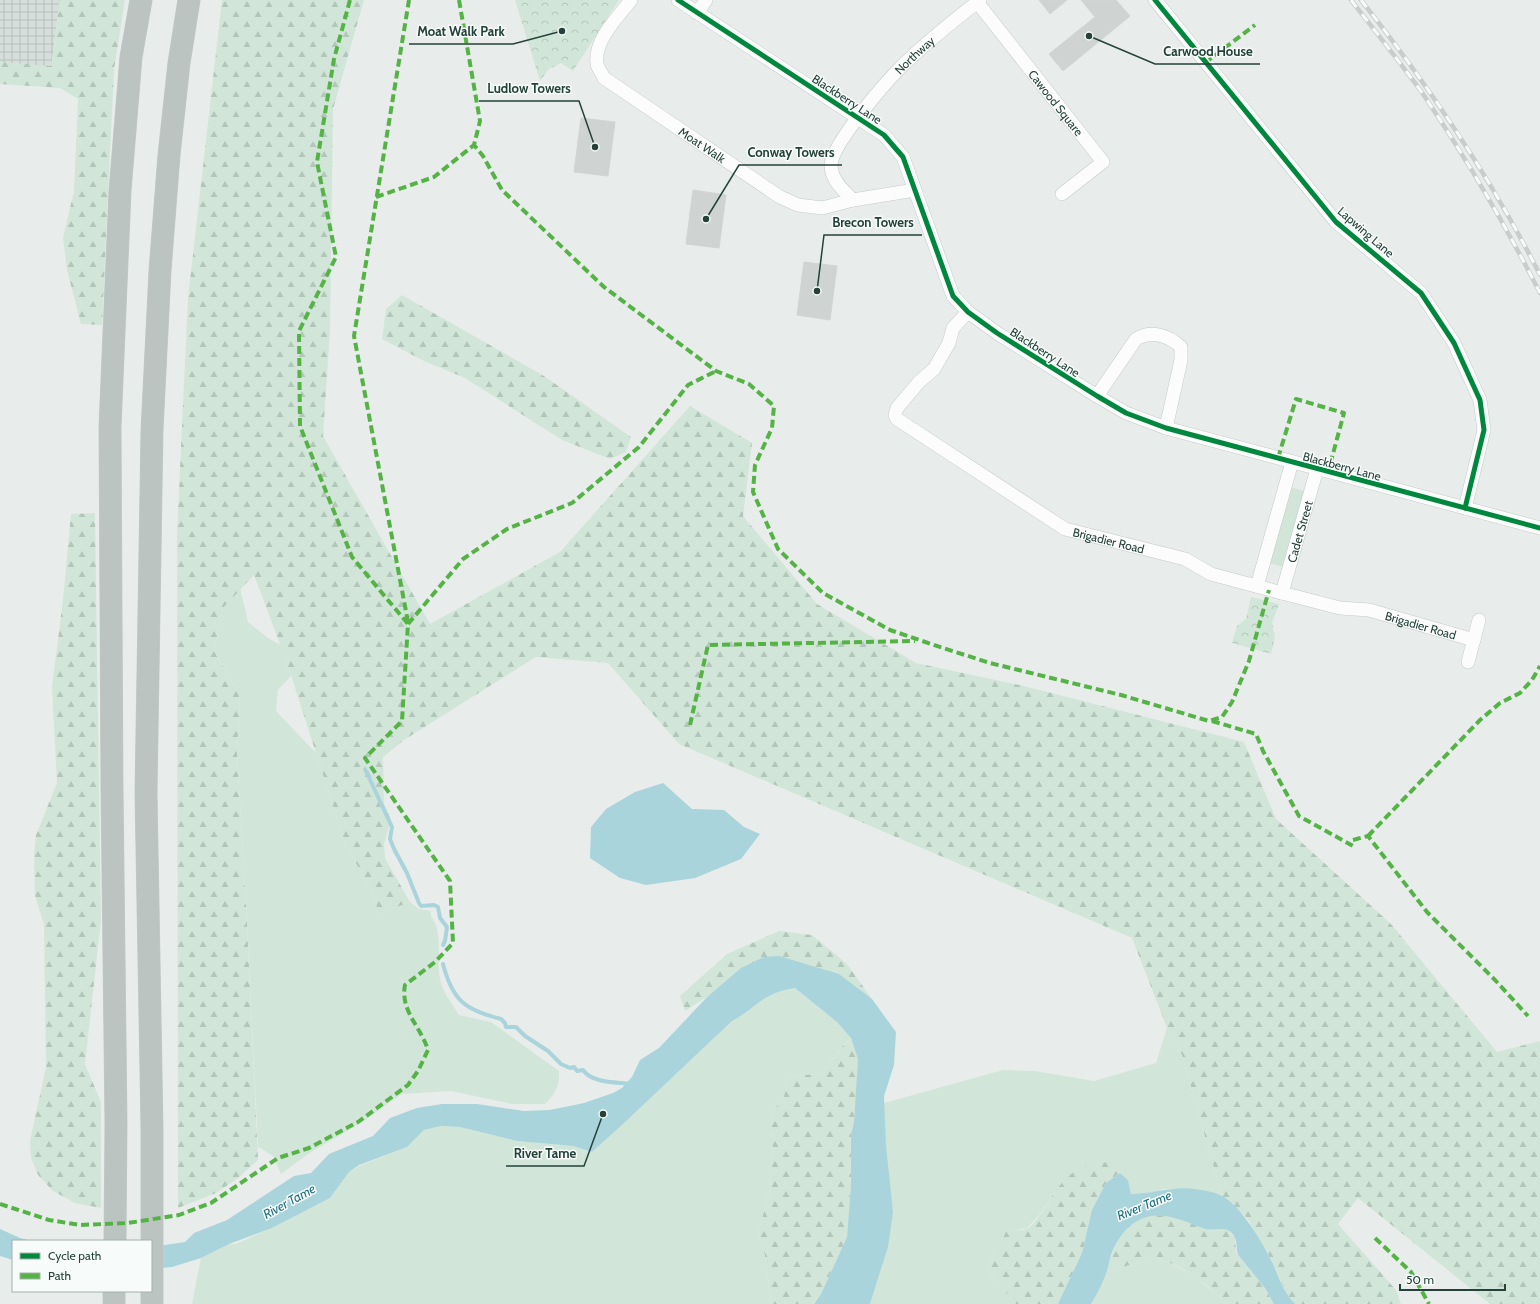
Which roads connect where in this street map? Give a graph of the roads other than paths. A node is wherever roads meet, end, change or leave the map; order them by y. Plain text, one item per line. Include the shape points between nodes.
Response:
1 (141, 0) edge
2 (189, 0) edge
3 (631, 0) edge
4 (678, 0) edge
5 (706, 0) edge
6 (1155, 0) edge
7 (978, 1) edge
8 (697, 13) junction
9 (858, 118) junction
10 (915, 190) junction
11 (1062, 194) dead end
12 (853, 200) junction
13 (968, 312) junction
14 (1097, 396) junction
15 (1166, 428) junction
16 (1292, 462) junction
17 (1317, 469) junction
18 (1465, 508) junction
19 (1540, 528) edge
20 (1257, 586) junction
21 (1282, 593) junction
22 (1479, 620) dead end
23 (1474, 640) junction
24 (1468, 662) dead end
25 (115, 1240) edge
26 (114, 1292) edge
27 (114, 1304) edge
28 (152, 1304) edge

1 - 25 highway via 131,58 120,191 110,426
2 - 28 highway via 169,155 152,430 146,793 152,1128
3 - 12 street, Moat Walk via 603,38 598,52 597,64 604,78 780,197 798,205 822,208
4 - 8 street, Blackberry Lane
5 - 8 street
6 - 18 street, Lapwing Lane via 1336,222 1421,293 1454,343 1480,400 1484,430
7 - 9 street, Northway via 901,67
7 - 11 street, Cawood Square via 1103,162
8 - 9 street, Blackberry Lane
9 - 10 street, Blackberry Lane via 884,135 903,157
9 - 12 street, Northway via 834,152 831,165 833,177
10 - 12 street, Moat Walk
10 - 13 street, Blackberry Lane via 953,296
13 - 14 street, Blackberry Lane
13 - 20 street, Brigadier Road via 954,328 949,343 934,369 897,408 897,419 1066,529 1185,560 1212,574
14 - 15 street, Blackberry Lane via 1126,413
14 - 15 street via 1136,339 1145,334 1156,334 1174,341 1181,347 1181,360
15 - 16 street, Blackberry Lane
16 - 17 street, Blackberry Lane
16 - 20 street
17 - 18 street, Blackberry Lane
17 - 21 street, Cadet Street
18 - 19 street, Blackberry Lane
20 - 21 street, Brigadier Road
21 - 23 street, Brigadier Road via 1340,608 1369,610
22 - 23 street
23 - 24 street
26 - 27 highway

